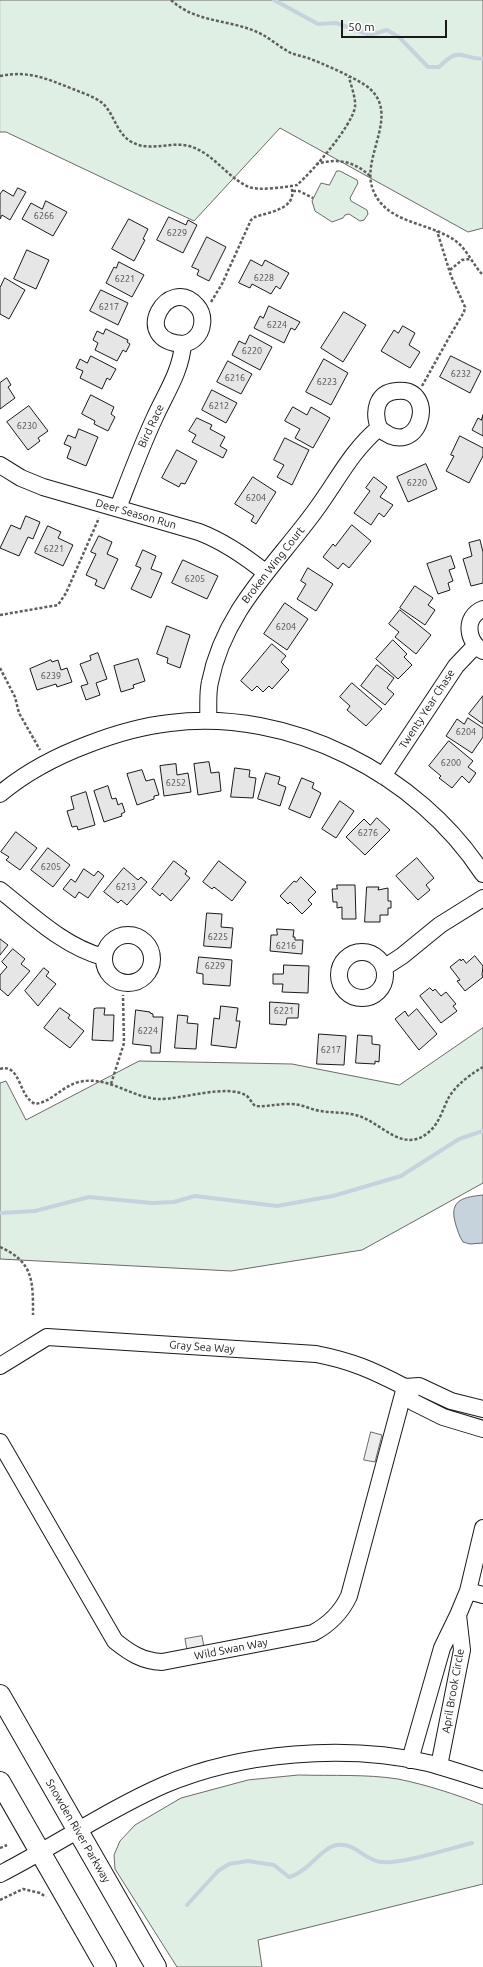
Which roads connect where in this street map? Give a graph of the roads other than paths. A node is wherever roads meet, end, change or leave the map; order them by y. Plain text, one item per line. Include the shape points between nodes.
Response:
1 (183, 344) junction
2 (379, 428) junction
3 (0, 465) edge
4 (111, 506) junction
5 (266, 573) junction
6 (483, 609) edge
7 (479, 649) edge
8 (208, 721) junction
9 (383, 776) junction
10 (0, 794) edge
11 (483, 874) edge
12 (0, 890) edge
13 (483, 898) edge
14 (103, 957) dead end
15 (385, 968) dead end
16 (0, 1366) edge
17 (405, 1387) junction
18 (483, 1409) edge
19 (483, 1429) edge
20 (0, 1442) edge
21 (483, 1528) edge
22 (476, 1593) edge
23 (458, 1615) junction
24 (0, 1695) edge
25 (410, 1760) junction
26 (439, 1766) junction
27 (483, 1780) edge
28 (0, 1782) edge
29 (78, 1831) junction
30 (41, 1853) junction
31 (0, 1874) edge
32 (106, 1967) edge
33 (156, 1967) edge

1 - 1 street via 194,339 200,331 203,319 197,305 189,299 179,297 170,299 161,306 156,315 156,323 158,332 164,339 172,344
1 - 4 street, Bird Race via 182,360 137,458
2 - 2 street via 375,408 384,395 398,390 414,396 421,408 422,417 413,432 403,437 395,437
2 - 5 street, Broken Wing Court via 354,453 315,512
3 - 4 street, Deer Season Run via 21,478 43,487
4 - 5 street, Deer Season Run via 219,540 239,551
5 - 8 street, Broken Wing Court via 246,597 223,638 209,684
6 - 7 street, Twenty Year Chase via 473,616 470,624 470,638
7 - 9 street, Twenty Year Chase via 456,666
8 - 9 street via 277,730 308,739 350,755
8 - 10 street via 171,723 121,732 48,762
9 - 11 street via 425,807
12 - 14 street via 71,945
13 - 15 street via 440,925
16 - 17 street, Gray Sea Way via 47,1337 316,1354 344,1359
17 - 18 street, Gray Sea Way via 419,1386 451,1401
17 - 19 street via 413,1402 443,1416
17 - 20 street, Wild Swan Way via 350,1596 344,1609 326,1626 313,1633 162,1662 138,1658 115,1641
21 - 22 street, April Brook Circle
22 - 23 street, April Brook Circle
23 - 25 street, April Brook Circle via 442,1648
23 - 26 street, April Brook Circle via 462,1650
24 - 29 main road, Snowden River Parkway
25 - 26 street
25 - 29 street via 330,1753 296,1754 224,1766 165,1785
26 - 27 street
28 - 30 main road
29 - 30 street
29 - 33 main road, Snowden River Parkway
30 - 31 street
30 - 32 main road

